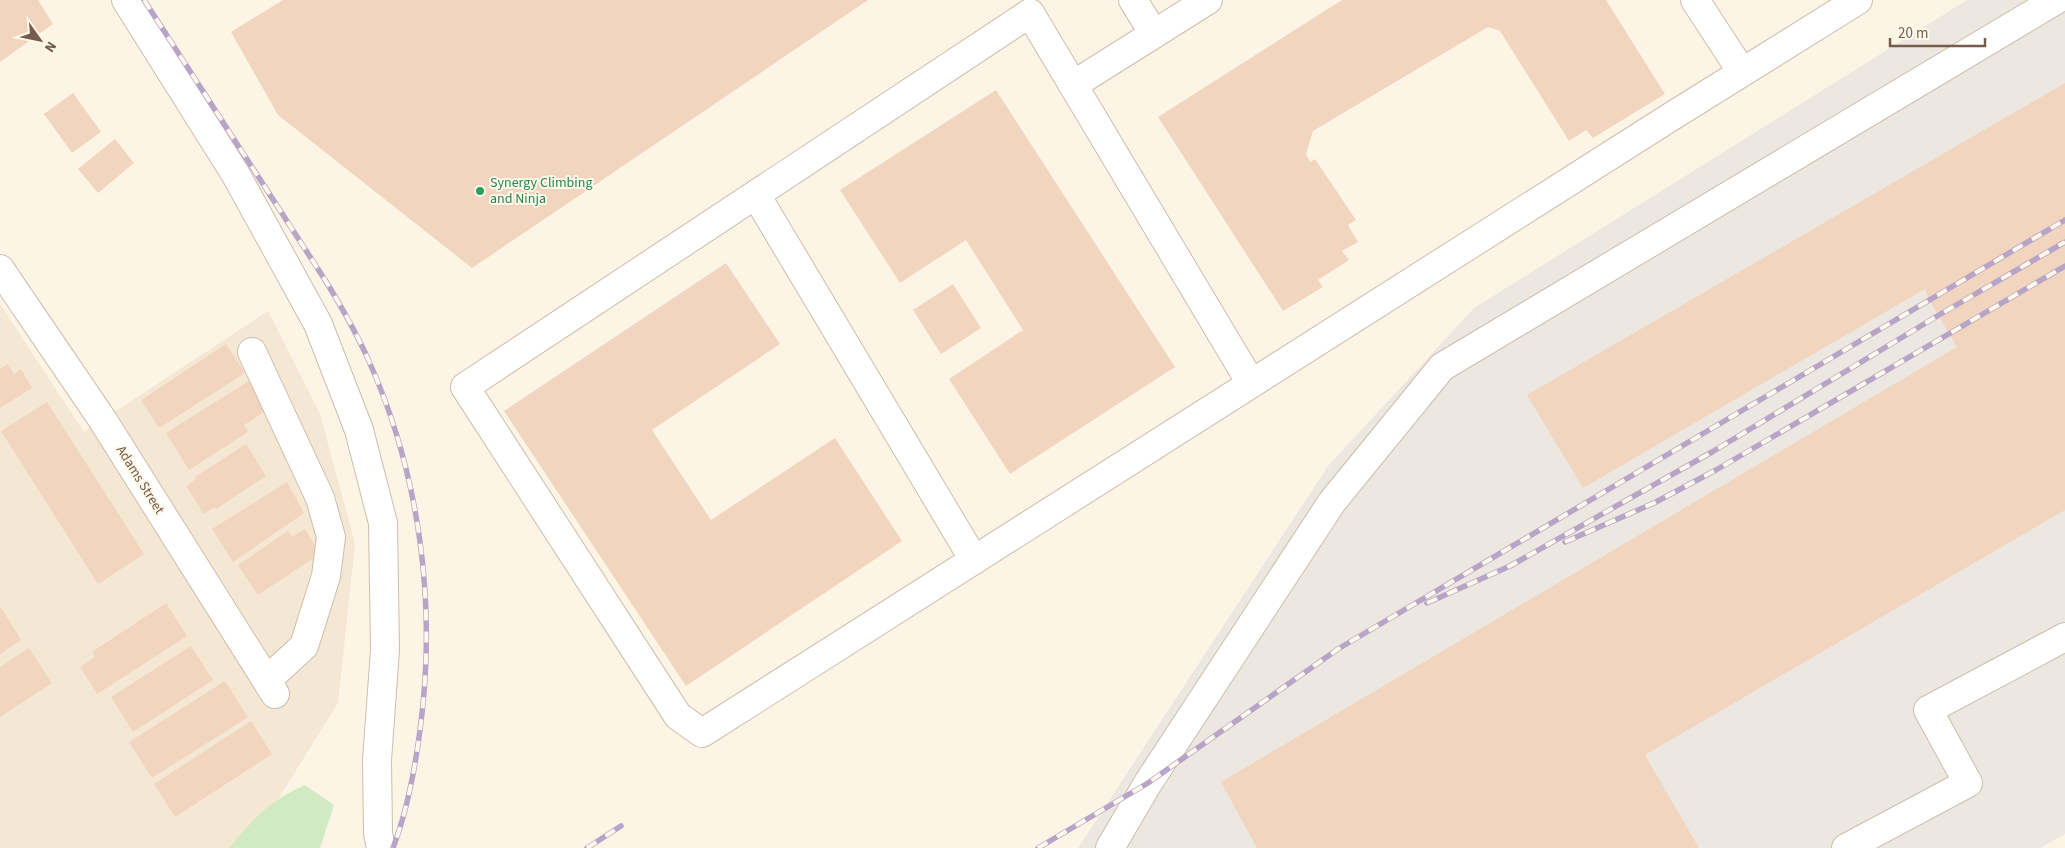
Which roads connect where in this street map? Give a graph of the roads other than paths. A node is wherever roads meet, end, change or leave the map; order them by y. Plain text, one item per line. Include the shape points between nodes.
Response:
1 (126, 0) edge
2 (1133, 0) edge
3 (1208, 0) edge
4 (1695, 0) edge
5 (1858, 0) edge
6 (2056, 0) edge
7 (1154, 34) junction
8 (1742, 72) junction
9 (1073, 85) junction
10 (756, 195) junction
11 (0, 269) edge
12 (252, 352) dead end
13 (1251, 383) junction
14 (974, 560) junction
15 (2065, 637) edge
16 (381, 848) edge
17 (1110, 848) edge
18 (1846, 848) edge

1 - 16 street via 236,175 318,324 360,430 382,523 385,650 377,760
2 - 7 street
3 - 7 street
4 - 8 street
5 - 8 street
6 - 17 street via 1442,367 1332,502 1148,783
7 - 9 street
8 - 13 street
9 - 10 street via 1030,13
9 - 13 street
10 - 14 street
10 - 14 street via 466,387 678,716 702,733
11 - 12 street, Adams Street via 102,419 271,687 304,646 326,576 330,537 320,498
13 - 14 street
15 - 18 street via 1928,710 1968,783

